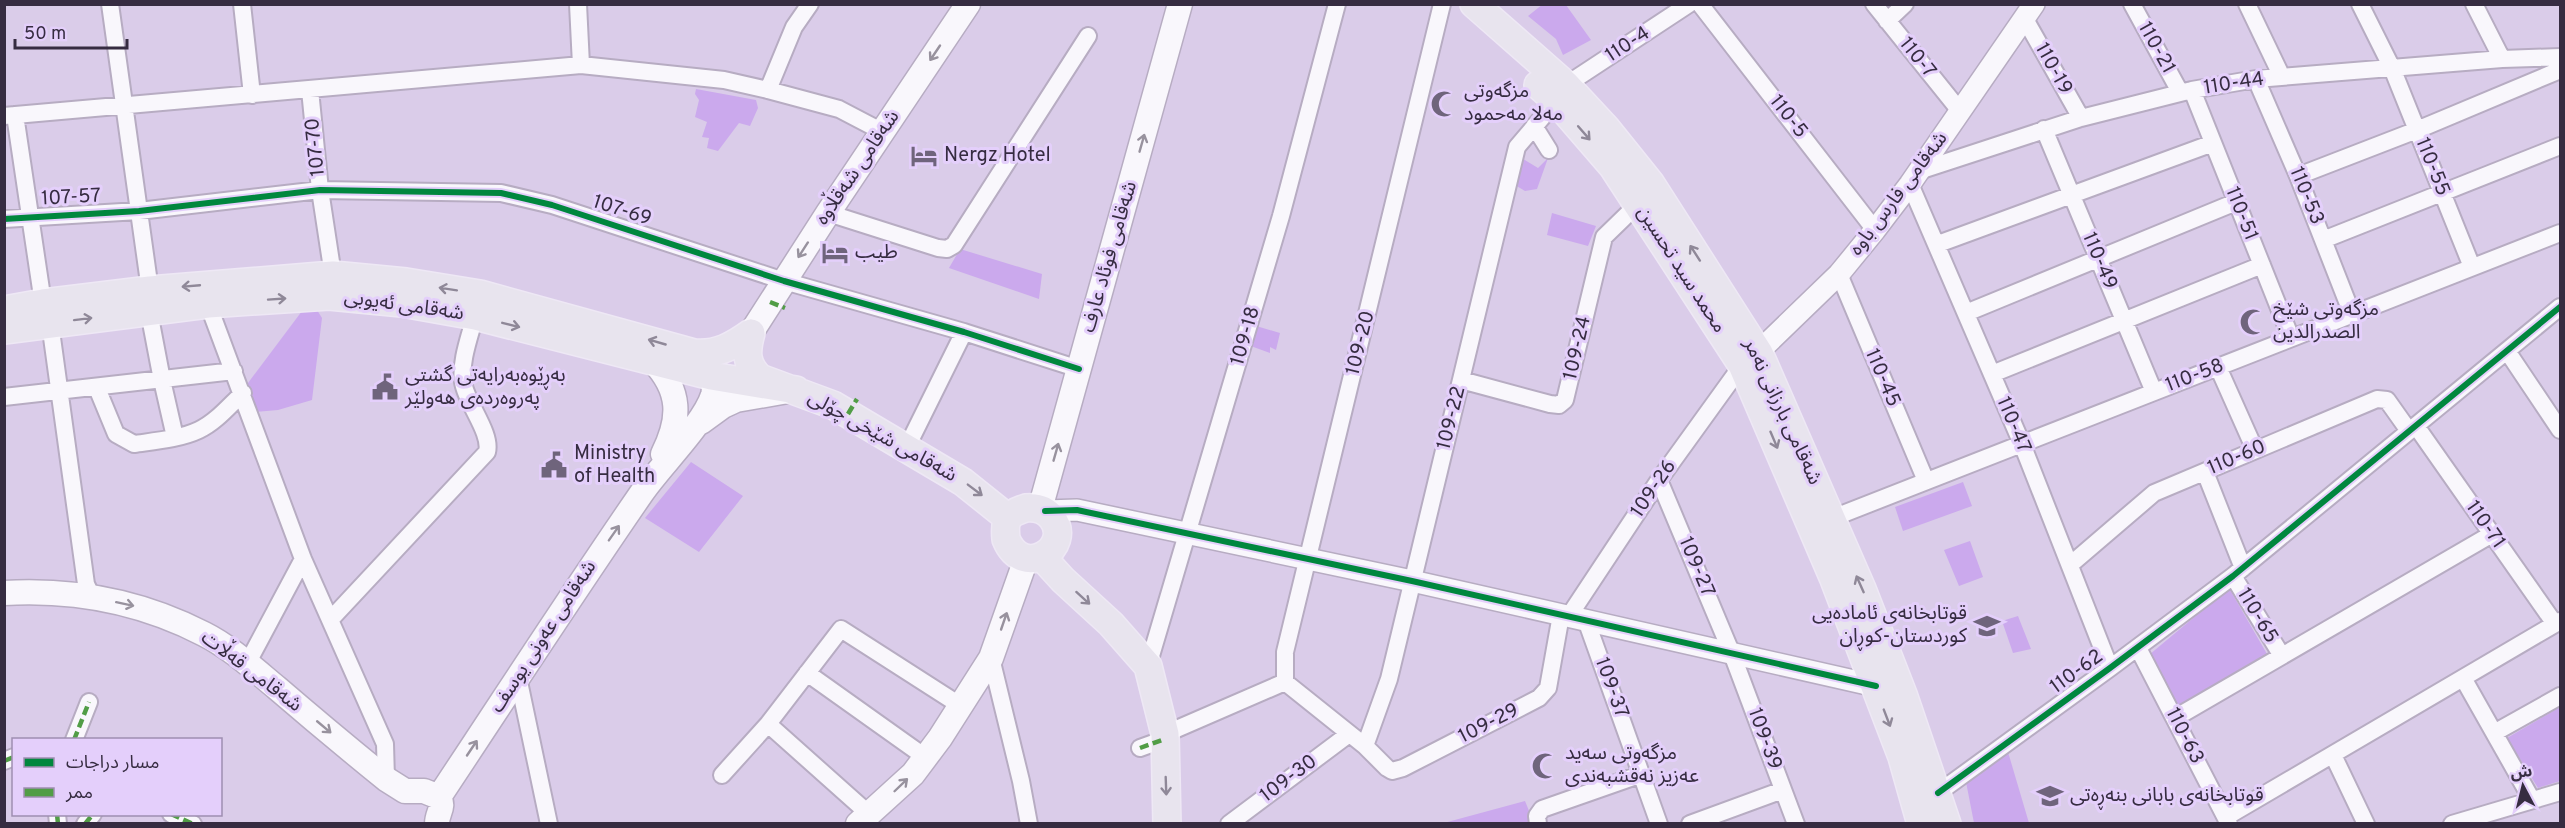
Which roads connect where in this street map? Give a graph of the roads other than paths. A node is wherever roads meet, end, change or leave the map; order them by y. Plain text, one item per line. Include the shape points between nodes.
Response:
1 (110, 4) edge
2 (242, 4) edge
3 (578, 4) edge
4 (810, 4) edge
5 (968, 4) edge
6 (1180, 4) edge
7 (1337, 4) edge
8 (1442, 4) edge
9 (1451, 4) edge
10 (1474, 4) edge
11 (1689, 4) edge
12 (1700, 4) edge
13 (1874, 4) edge
14 (1905, 4) edge
15 (2132, 4) edge
16 (2247, 4) edge
17 (2360, 4) edge
18 (2479, 6) edge
19 (2030, 12) edge
20 (1887, 21) junction
21 (1088, 36) dead end
22 (2560, 57) edge
23 (2502, 59) junction
24 (581, 65) junction
25 (2392, 68) junction
26 (2560, 70) edge
27 (2282, 77) junction
28 (2256, 79) junction
29 (310, 90) junction
30 (768, 90) junction
31 (2186, 91) junction
32 (1561, 93) junction
33 (252, 94) junction
34 (124, 105) junction
35 (1960, 111) junction
36 (10, 115) edge
37 (2081, 118) junction
38 (1534, 126) junction
39 (2044, 129) junction
40 (2417, 130) junction
41 (883, 132) junction
42 (2213, 143) junction
43 (2560, 146) edge
44 (1549, 150) dead end
45 (2298, 176) junction
46 (1914, 178) junction
47 (320, 190) junction
48 (2442, 194) junction
49 (2072, 195) junction
50 (2236, 202) junction
51 (1639, 203) junction
52 (139, 211) junction
53 (828, 213) junction
54 (30, 217) junction
55 (4, 219) edge
56 (1875, 230) junction
57 (2560, 233) edge
58 (2323, 240) junction
59 (1938, 244) junction
60 (2098, 258) junction
61 (2262, 265) junction
62 (2472, 267) junction
63 (1839, 274) junction
64 (333, 275) junction
65 (784, 280) junction
66 (150, 301) junction
67 (208, 304) junction
68 (2560, 307) edge
69 (4, 310) edge
70 (46, 313) junction
71 (1966, 313) junction
72 (2352, 314) junction
73 (475, 316) junction
74 (2123, 320) junction
75 (4, 330) edge
76 (963, 332) junction
77 (751, 333) junction
78 (2291, 338) junction
79 (2507, 351) junction
80 (690, 352) junction
81 (1750, 359) junction
82 (653, 361) junction
83 (2218, 367) junction
84 (1079, 369) junction
85 (234, 371) junction
86 (1992, 374) junction
87 (711, 376) junction
88 (162, 380) junction
89 (1461, 380) junction
90 (97, 388) junction
91 (796, 390) junction
92 (60, 392) junction
93 (2154, 392) junction
94 (243, 393) junction
95 (4, 397) edge
96 (692, 429) junction
97 (2412, 429) junction
98 (2560, 430) edge
99 (175, 437) junction
100 (2022, 444) junction
101 (907, 447) junction
102 (2255, 450) junction
103 (2205, 472) junction
104 (651, 479) junction
105 (1659, 480) junction
106 (1926, 482) junction
107 (1042, 510) junction
108 (1008, 518) junction
109 (1830, 519) junction
110 (2492, 534) junction
111 (1187, 535) junction
112 (1034, 558) junction
113 (303, 559) junction
114 (1309, 559) junction
115 (2070, 565) junction
116 (2238, 572) junction
117 (1412, 580) junction
118 (4, 593) edge
119 (92, 597) junction
120 (1572, 617) junction
121 (331, 619) junction
122 (2558, 622) edge
123 (2138, 648) junction
124 (1732, 654) junction
125 (2282, 656) junction
126 (991, 658) junction
127 (247, 664) junction
128 (1148, 666) junction
129 (2110, 668) junction
130 (807, 673) junction
131 (518, 677) junction
132 (2463, 678) junction
133 (1285, 682) junction
134 (1876, 686) junction
135 (2560, 696) edge
136 (88, 702) dead end
137 (961, 706) junction
138 (2175, 718) junction
139 (768, 724) junction
140 (2494, 733) junction
141 (1349, 734) junction
142 (75, 738) edge
143 (1156, 740) junction
144 (1365, 746) junction
145 (2333, 755) junction
146 (925, 758) junction
147 (1641, 774) junction
148 (722, 775) dead end
149 (1783, 790) junction
150 (2560, 792) edge
151 (1938, 793) junction
152 (2532, 800) junction
153 (422, 805) edge
154 (175, 816) edge
155 (863, 819) edge
156 (2227, 820) edge
157 (193, 824) edge
158 (549, 824) edge
159 (1029, 824) edge
160 (1167, 824) edge
161 (1229, 824) edge
162 (1538, 824) edge
163 (1659, 824) edge
164 (1689, 824) edge
165 (1796, 824) edge
166 (1921, 824) edge
167 (1947, 824) edge
168 (2366, 824) edge
169 (2452, 824) edge

1 - 34 street
2 - 33 street
3 - 24 street
4 - 30 street via 794,27
5 -> 41 main road, شەقامی شەقڵاوە
84 -> 6 main road, شەقامی فوئاد عارف
7 - 111 street, 109-18 via 1281,216
8 - 114 street, 109-20
9 - 32 main road, محمد سید تحسین
10 - 32 main road, شەقامی بارزانی نەمر
11 - 32 street, 110-4
12 - 56 street, 110-5
13 - 20 street, 110-7
14 - 20 street
15 - 31 street, 110-21
16 - 27 street
17 - 25 street, 110-55
18 - 23 street
19 - 35 street, شەقامی فارس باوە
19 - 37 street, 110-19
20 - 35 street, 110-7
21 - 53 street via 954,245 938,249
22 - 23 street, 110-44
23 - 25 street, 110-44
24 - 29 street
24 - 30 street via 724,80
25 - 27 street, 110-44
25 - 40 street, 110-55
26 - 40 street
27 - 28 street, 110-44
28 - 31 street, 110-44
28 - 45 street, 110-53
29 - 33 street
29 - 47 street, 107-70
30 - 41 street via 839,109
31 - 37 street, 110-44
31 - 42 street, 110-51
32 - 38 street, 109-22
32 -> 51 main road, محمد سید تحسین
81 -> 32 main road, شەقامی بارزانی نەمر via 1651,184 1606,128
33 - 34 street
34 - 36 street
34 - 52 street
35 - 46 street, شەقامی فارس باوە
36 - 54 street
37 - 39 street, 110-44
38 - 44 street
38 - 89 street, 109-22 via 1517,147
39 - 46 street, 110-44
39 - 49 street, 110-49
40 - 45 street
40 - 48 street, 110-55
41 - 53 main road, شەقامی شەقڵاوە
42 - 49 street
42 - 50 street, 110-51
43 - 48 street
45 - 58 street, 110-53
46 - 56 street, شەقامی فارس باوە
46 - 59 street, 110-47
47 - 52 street, 107-69
47 - 64 street, 107-70
47 - 65 street, 107-69 via 501,193 552,205
48 - 58 street
48 - 62 street, 110-55
49 - 59 street
49 - 60 street, 110-49
50 - 60 street
50 - 61 street, 110-51
51 - 81 main road, محمد سید تحسین
51 - 89 street, 109-24 via 1604,237 1565,400 1559,405 1550,404
52 - 54 street, 107-57
52 - 66 street
53 -> 65 main road, شەقامی شەقڵاوە
54 - 55 street, 107-57
54 - 70 street
56 - 63 street, شەقامی فارس باوە
57 - 62 street, 110-58
58 - 72 street, 110-53
59 - 71 street, 110-47
60 - 71 street
60 - 74 street, 110-49
61 - 74 street
61 - 78 street, 110-51
62 - 72 street, 110-58
63 - 81 street, شەقامی فارس باوە
63 - 106 street, 110-45
64 -> 66 main road, شەقامی ئەیوبی
80 -> 64 main road, شەقامی ئەیوبی via 480,294
65 - 76 street, 107-69
65 - 77 main road, شەقامی شەقڵاوە via 777,305
66 - 67 main road, شەقامی ئەیوبی
66 - 70 main road, شەقامی ئەیوبی
66 - 88 street
67 -> 73 main road, شەقامی ئەیوبی via 329,296
67 - 85 street
68 - 79 street, 110-62
69 - 70 main road, شەقامی ئەیوبی
70 - 75 main road, شەقامی ئەیوبی
70 - 92 street
71 - 86 street, 110-47
72 - 78 street, 110-58
73 -> 82 main road, شەقامی ئەیوبی
73 - 121 street via 463,381 488,442 488,452
74 - 86 street
74 - 93 street, 110-49
76 - 84 street, 107-69
76 - 101 street
77 - 80 main road, شەقامی ئەیوبی via 723,350
77 - 91 main road, شەقامی شێخی چۆلی via 747,352 753,371 760,378
78 - 83 street, 110-58
79 - 97 street, 110-62
79 - 98 street
80 - 87 main road via 705,362
81 - 105 street, 109-26
81 - 109 main road, شەقامی بارزانی نەمر
81 -> 134 main road, محمد سید تحسین
82 - 87 main road, شەقامی ئەیوبی
82 - 104 main road, شەقامی عەونی یوسف via 670,385 676,415 674,430
83 - 93 street, 110-58
83 - 102 street
107 -> 84 main road, شەقامی فوئاد عارف
85 - 88 street
85 - 94 street
86 - 100 street, 110-47
87 - 91 main road, شەقامی ئەیوبی
87 - 96 main road, شەقامی عەونی یوسف via 712,398
88 - 90 street
88 - 99 street
89 - 117 street, 109-22
90 - 92 street
90 - 99 street via 116,434 125,440 134,444
91 - 96 main road, شەقامی عەونی یوسف via 736,400
91 - 101 main road, شەقامی شێخی چۆلی via 853,407
92 - 95 street
92 - 119 street via 86,584
93 - 100 street, 110-58
94 - 99 street via 212,422
94 - 113 street
96 - 104 main road, شەقامی عەونی یوسف
97 - 102 street, 110-60 via 2390,403 2380,398
97 - 110 street, 110-71
97 - 116 street, 110-62
100 - 106 street, 110-58
100 - 115 street, 110-47
101 -> 108 main road, شەقامی شێخی چۆلی via 976,490
102 - 103 street, 110-60
103 - 115 street, 110-60 via 2146,498
103 - 116 street, 110-65
131 -> 104 main road, شەقامی عەونی یوسف
105 - 120 street, 109-26
105 - 124 street, 109-27
106 - 109 street, 110-58
107 - 108 main road via 1026,508
107 - 111 street via 1077,510
107 - 112 main road via 1055,523 1056,539 1054,546
108 - 112 main road via 1005,532 1009,546 1017,555
151 -> 109 main road, شەقامی بارزانی نەمر via 1863,590
110 - 122 street, 110-71
110 - 125 street
111 - 114 street
111 - 128 street, 109-18
126 -> 112 main road
112 -> 128 main road via 1111,624
113 - 121 street
113 - 127 street
114 - 117 street
114 - 133 street, 109-20 via 1285,652
115 - 129 street, 110-47
116 - 123 street, 110-62
116 - 125 street, 110-65
117 - 120 street
117 - 144 street, 109-22 via 1389,679
118 - 119 main road, شەقامی قەڵات
119 -> 127 main road, شەقامی قەڵات via 142,607 205,634
120 - 124 street
120 - 144 street, 109-29 via 1548,688 1539,698 1392,771
120 - 147 street, 109-37
121 - 153 street via 385,744
122 - 132 street
123 - 129 street, 110-62
123 - 138 street, 110-63
124 - 134 street
124 - 149 street, 109-39
125 - 138 street
126 - 137 main road
126 - 159 street
127 -> 153 main road, شەقامی قەڵات
128 - 143 main road
129 - 151 street, 110-62
130 - 137 street via 841,628
130 - 139 street
130 - 146 street
153 -> 131 main road, شەقامی عەونی یوسف
131 - 158 street
132 - 140 street
132 - 145 street
133 - 141 street
133 - 143 street
134 -> 166 main road, محمد سید تحسین
135 - 140 street
136 - 142 street
137 - 146 main road
138 - 156 street, 110-63
139 - 148 street
139 - 155 street
140 - 152 street
141 - 144 street
141 - 161 street, 109-30
143 -> 160 main road
145 - 156 street
145 - 168 street
155 -> 146 main road
147 - 162 street via 1542,809 1537,816
147 - 163 street, 109-37
149 - 164 street
149 - 165 street, 109-39
150 - 152 street
151 - 167 main road, شەقامی بارزانی نەمر
152 - 169 street
154 - 157 street

